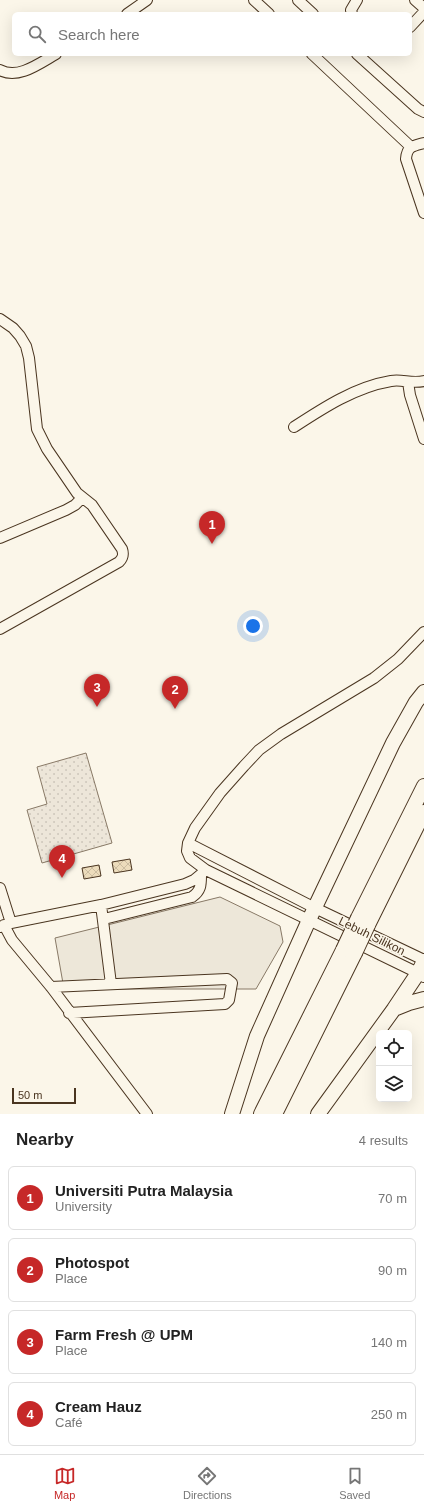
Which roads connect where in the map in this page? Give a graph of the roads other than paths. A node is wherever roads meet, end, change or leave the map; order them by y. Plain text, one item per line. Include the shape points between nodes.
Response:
1 (147, 0) edge
2 (254, 0) edge
3 (298, 0) edge
4 (357, 0) edge
5 (415, 0) edge
6 (424, 8) edge
7 (130, 12) edge
8 (267, 12) edge
9 (311, 12) edge
10 (352, 12) edge
11 (424, 12) edge
12 (412, 25) edge
13 (52, 56) edge
14 (314, 56) edge
15 (359, 56) edge
16 (2, 74) edge
17 (424, 112) edge
18 (424, 143) edge
19 (411, 147) junction
20 (424, 213) edge
21 (0, 319) edge
22 (424, 381) edge
23 (408, 382) junction
24 (298, 424) dead end
25 (424, 439) edge
26 (82, 498) junction
27 (0, 538) edge
28 (0, 629) edge
29 (424, 632) edge
30 (424, 692) edge
31 (424, 786) edge
32 (424, 812) edge
33 (188, 843) junction
34 (204, 872) junction
35 (0, 888) edge
36 (101, 905) junction
37 (312, 914) junction
38 (104, 919) junction
39 (363, 922) junction
40 (5, 925) edge
41 (349, 951) junction
42 (423, 968) edge
43 (111, 984) junction
44 (50, 987) junction
45 (424, 999) edge
46 (394, 1009) junction
47 (69, 1013) junction
48 (147, 1114) edge
49 (232, 1114) edge
50 (261, 1114) edge
51 (275, 1114) edge
52 (318, 1114) edge

1 - 7 street
2 - 8 street
3 - 9 street
4 - 10 street
5 - 6 street
11 - 12 street
13 - 16 street via 26,69
14 - 19 street
15 - 17 street
18 - 19 street
19 - 20 street via 406,152 406,159
21 - 26 street via 20,336 28,352 36,420 41,438
22 - 23 street
23 - 24 street via 393,381 365,388
23 - 25 street
26 - 27 street via 66,510
26 - 28 street via 92,505 122,549 122,559
29 - 33 street via 398,659 374,678 259,750 220,793 195,828
30 - 37 highway via 394,743
31 - 39 highway
32 - 39 highway
33 - 34 street via 187,851 190,858
33 - 37 street
34 - 36 street via 185,884
34 - 37 street
34 - 38 street via 201,889 192,896
35 - 40 street
36 - 38 street
36 - 40 street
37 - 42 street, Lebuh Silikon
37 - 42 street, Lebuh Silikon
37 - 49 highway via 257,1036
38 - 43 street
39 - 41 highway, bridge
40 - 44 street via 12,940
41 - 50 highway
41 - 51 highway
42 - 46 highway
43 - 44 street
43 - 47 street via 227,979 232,983 230,1000 226,1004
44 - 47 street
45 - 46 highway
46 - 52 highway
47 - 48 street

